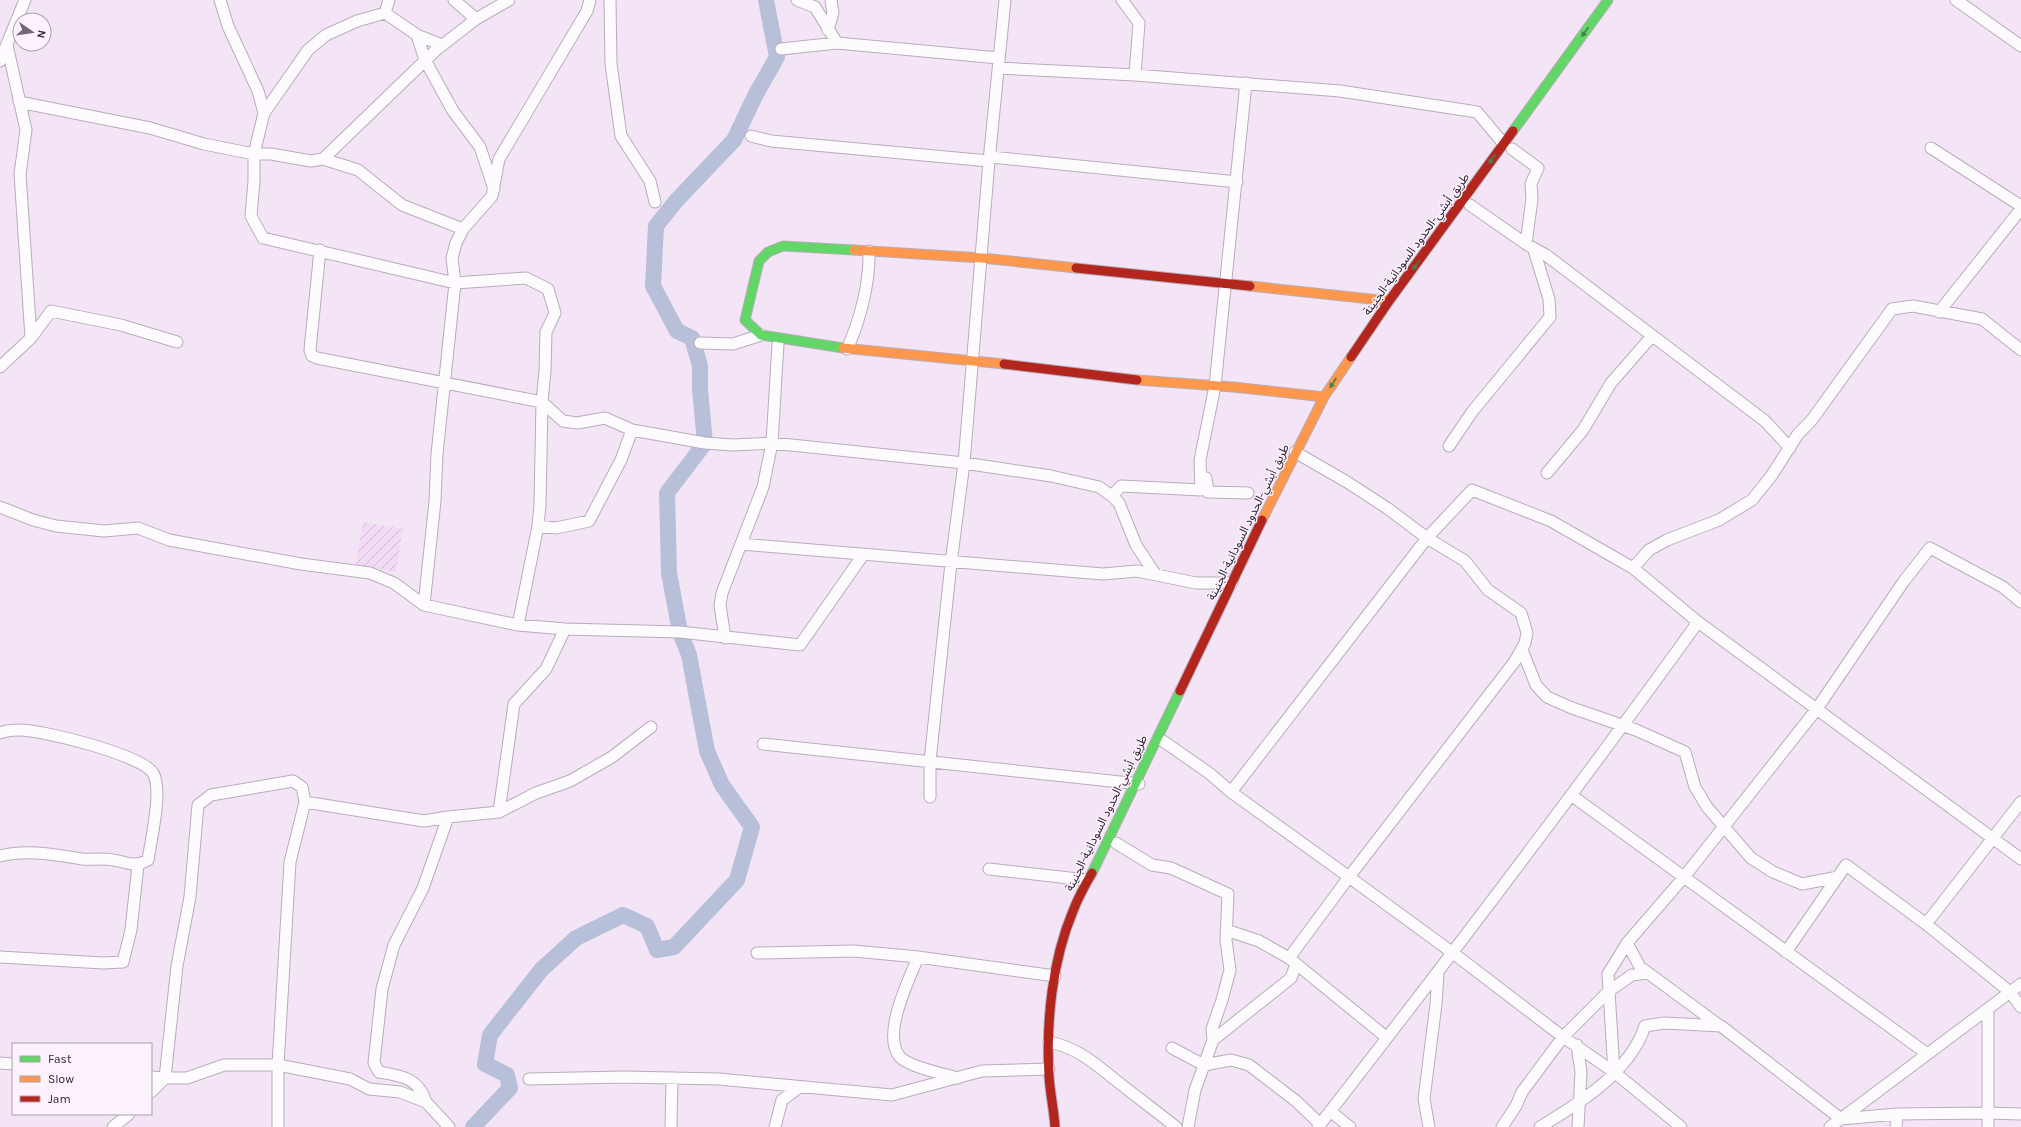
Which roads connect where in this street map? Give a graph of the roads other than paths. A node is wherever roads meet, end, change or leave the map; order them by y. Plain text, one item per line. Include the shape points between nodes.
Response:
1 (25, 0) edge
2 (220, 0) edge
3 (389, 0) edge
4 (454, 0) edge
5 (509, 0) edge
6 (590, 0) edge
7 (596, 0) edge
8 (610, 0) edge
9 (798, 0) edge
10 (831, 0) edge
11 (1005, 0) edge
12 (1122, 0) edge
13 (1608, 0) edge
14 (1956, 0) edge
15 (587, 12) junction
16 (385, 13) junction
17 (476, 19) junction
18 (828, 30) junction
19 (418, 35) junction
20 (837, 43) junction
21 (8, 45) junction
22 (442, 45) junction
23 (2021, 46) edge
24 (781, 49) dead end
25 (425, 60) junction
26 (0, 62) edge
27 (999, 63) junction
28 (1135, 74) junction
29 (1246, 83) junction
30 (19, 102) junction
31 (264, 113) junction
32 (751, 136) dead end
33 (1510, 148) junction
34 (1931, 148) dead end
35 (254, 154) junction
36 (323, 159) junction
37 (990, 159) junction
38 (1498, 168) dead end
39 (1237, 182) junction
40 (494, 189) junction
41 (655, 202) dead end
42 (1470, 205) junction
43 (2021, 206) edge
44 (2021, 209) edge
45 (463, 229) junction
46 (1530, 247) junction
47 (320, 250) junction
48 (869, 251) junction
49 (982, 258) junction
50 (455, 283) junction
51 (1226, 283) junction
52 (1389, 301) junction
53 (1938, 312) junction
54 (761, 335) junction
55 (1652, 336) junction
56 (31, 338) junction
57 (177, 342) dead end
58 (700, 343) dead end
59 (778, 344) dead end
60 (847, 349) junction
61 (2021, 350) edge
62 (974, 360) junction
63 (1351, 364) junction
64 (0, 367) edge
65 (445, 382) junction
66 (1215, 386) junction
67 (1324, 397) junction
68 (542, 402) junction
69 (1207, 427) junction
70 (632, 430) junction
71 (772, 443) junction
72 (1449, 446) dead end
73 (1790, 448) junction
74 (1299, 454) junction
75 (964, 463) junction
76 (1547, 473) dead end
77 (1248, 493) dead end
78 (1112, 496) junction
79 (0, 507) edge
80 (1266, 522) junction
81 (538, 526) junction
82 (1426, 538) junction
83 (741, 544) junction
84 (863, 556) junction
85 (951, 563) junction
86 (1632, 568) junction
87 (1155, 574) junction
88 (1232, 583) junction
89 (2021, 602) edge
90 (424, 605) junction
91 (1698, 622) junction
92 (518, 625) junction
93 (565, 629) junction
94 (725, 638) junction
95 (1522, 650) junction
96 (1816, 710) junction
97 (651, 727) dead end
98 (1622, 727) junction
99 (0, 733) edge
100 (1163, 741) junction
101 (763, 744) dead end
102 (930, 761) junction
103 (1139, 784) junction
104 (1231, 792) junction
105 (1571, 795) junction
106 (930, 797) dead end
107 (305, 802) junction
108 (2021, 802) edge
109 (500, 812) junction
110 (448, 817) junction
111 (1724, 826) junction
112 (1992, 840) junction
113 (1116, 843) junction
114 (0, 856) edge
115 (2021, 859) edge
116 (138, 865) junction
117 (989, 869) dead end
118 (1349, 877) junction
119 (1684, 877) junction
120 (1838, 877) junction
121 (1092, 883) junction
122 (1926, 924) junction
123 (1226, 930) junction
124 (1627, 943) junction
125 (757, 952) dead end
126 (1786, 952) junction
127 (1453, 953) junction
128 (0, 957) edge
129 (918, 957) junction
130 (1292, 961) junction
131 (1438, 973) junction
132 (1648, 973) junction
133 (1059, 976) junction
134 (2021, 984) edge
135 (1609, 991) junction
136 (2010, 992) junction
137 (2021, 1007) edge
138 (1988, 1009) junction
139 (1721, 1026) junction
140 (1386, 1037) junction
141 (1563, 1037) junction
142 (1213, 1040) junction
143 (1049, 1042) junction
144 (1577, 1045) junction
145 (1172, 1048) dead end
146 (1926, 1053) junction
147 (0, 1063) edge
148 (12, 1064) edge
149 (278, 1065) junction
150 (1204, 1065) junction
151 (1049, 1069) junction
152 (1614, 1072) junction
153 (152, 1077) edge
154 (165, 1078) junction
155 (672, 1078) junction
156 (958, 1078) junction
157 (529, 1079) dead end
158 (800, 1087) junction
159 (1061, 1087) dead end
160 (152, 1091) edge
161 (426, 1102) junction
162 (1580, 1103) junction
163 (1330, 1111) junction
164 (1988, 1113) junction
165 (1897, 1114) junction
166 (2021, 1114) edge
167 (128, 1115) edge
168 (1055, 1115) junction
169 (1841, 1119) junction
170 (1319, 1125) edge
171 (113, 1127) edge
172 (278, 1127) edge
173 (449, 1127) edge
174 (670, 1127) edge
175 (775, 1127) edge
176 (1055, 1127) edge
177 (1176, 1127) edge
178 (1188, 1127) edge
179 (1350, 1127) edge
180 (1429, 1127) edge
181 (1502, 1127) edge
182 (1540, 1127) edge
183 (1578, 1127) edge
184 (1682, 1127) edge
185 (1830, 1127) edge
186 (1896, 1127) edge
187 (1988, 1127) edge

1 - 21 street
2 - 31 street via 228,26 258,91
3 - 16 street
4 - 17 street
5 - 17 street
6 - 15 street
7 - 15 street
8 - 41 street via 611,64 621,136 650,181
9 - 18 street via 815,7
10 - 18 street via 833,13
11 - 27 street
12 - 28 street via 1140,23
13 -> 33 main road, طريق أبشي-الحدود السودانية-الجنينة
14 - 23 street
15 - 40 street via 500,159
16 - 19 street
16 - 31 street via 357,21 326,35 308,50
17 - 22 street
18 - 20 street
19 - 22 street
19 - 25 street
20 - 24 street
20 - 27 street
21 - 26 street
21 - 30 street
22 - 25 street
25 - 36 street
25 - 40 street via 453,111 480,147
27 - 28 street
27 - 37 street
28 - 29 street
29 - 33 street via 1340,91 1477,112
29 - 39 street
30 - 35 street via 150,128 204,144
30 - 56 street via 26,130 20,174
31 - 35 street
32 - 37 street via 771,141
33 - 46 street via 1538,168 1531,184
33 -> 52 main road, طريق أبشي-الحدود السودانية-الجنينة
34 - 43 street
35 - 36 street via 271,154 311,161
35 - 47 street via 251,216 263,238
36 - 45 street via 358,170 402,205
37 - 39 street
37 - 49 street
38 - 42 main road
39 - 51 street
40 - 45 street via 492,196
42 - 46 street
42 - 63 main road
44 - 53 street
45 - 50 street via 452,258
46 - 55 street via 1546,255
46 - 72 street via 1549,299 1550,317 1472,412
47 - 50 street
47 - 65 street via 310,350 312,356
48 - 49 main road
48 - 54 main road via 784,246 768,252 758,261 745,320
48 - 60 street via 869,264 856,328
49 - 51 main road
49 - 62 street
50 - 65 street
50 - 68 street via 526,278 548,289 555,313 546,332
51 - 52 main road
51 - 66 street
52 - 63 main road, طريق أبشي-الحدود السودانية-الجنينة
53 - 61 street via 1982,319
53 - 73 street via 1913,306 1892,308
54 - 58 street via 733,344
54 - 60 main road
55 - 73 street via 1765,421
55 - 76 street via 1611,383 1583,430
56 - 57 street via 51,311 121,325
56 - 64 street
59 - 71 street
60 - 62 main road
62 - 66 main road via 1118,378
62 - 75 street
63 -> 67 main road, طريق أبشي-الحدود السودانية-الجنينة
63 - 74 main road
65 - 68 street
65 - 90 street
66 - 67 main road
66 - 69 street
67 - 74 main road, طريق أبشي-الحدود السودانية-الجنينة
68 - 70 street via 563,421 577,423 606,418
68 - 81 street
69 - 77 street via 1208,492
69 - 78 street via 1200,460 1201,490 1121,486
70 - 71 street via 733,445
70 - 81 street via 621,460 589,521 556,528
71 - 75 street
71 - 83 street via 763,487
73 - 86 street via 1752,500 1719,520 1667,540 1649,550
74 - 80 main road, طريق أبشي-الحدود السودانية-الجنينة
74 - 82 street via 1387,508
75 - 78 street via 1051,476 1100,487
75 - 85 street
78 - 87 street via 1119,503 1136,545
79 - 90 street via 56,526 104,531 138,528 168,540 301,564 370,573 394,583
80 - 88 main road, طريق أبشي-الحدود السودانية-الجنينة
80 - 100 main road
81 - 92 street
82 - 86 street via 1472,490 1551,521
82 - 95 street via 1466,561 1488,590 1521,613 1527,633
82 - 104 street
83 - 84 street
83 - 94 street via 722,593 720,605
84 - 85 street
84 - 94 street via 800,645
85 - 87 street via 1103,574 1137,571
85 - 102 street
86 - 91 street
87 - 88 street via 1196,583
88 - 103 main road, طريق أبشي-الحدود السودانية-الجنينة via 1156,737
89 - 96 street via 2003,588 1930,548 1904,581
90 - 92 street
91 - 96 street
91 - 98 street
92 - 93 street
93 - 94 street via 680,632
93 - 109 street via 546,669 514,704
95 - 98 street via 1536,685 1547,697
95 - 118 street
96 - 111 street
96 - 112 street
97 - 109 street via 612,757 570,781 536,793
98 - 105 street
98 - 111 street via 1636,730 1685,752 1695,787
99 - 116 street via 19,730 58,736 134,759 152,772 158,789 148,860
100 - 103 main road
100 - 104 street via 1209,772
101 - 102 street
102 - 103 street
102 - 106 street
103 - 113 main road
103 - 121 main road, طريق أبشي-الحدود السودانية-الجنينة
104 - 118 street
105 - 119 street
105 - 127 street
107 - 110 street via 424,821
107 - 149 street via 290,862
107 - 154 street via 302,787 293,781 210,795 198,805 190,897 177,966
108 - 112 street
109 - 110 street
110 - 161 street via 423,888 394,946 382,989 374,1063 379,1072 407,1077 423,1092
111 - 119 street
111 - 120 street via 1751,858 1774,872 1802,884
112 - 115 street
112 - 122 street
113 - 121 main road
113 - 123 street via 1152,865 1172,868 1228,894
114 - 116 street via 24,853 50,854 82,859 112,859
116 - 128 street via 131,930 123,962
117 - 121 street
118 - 127 street
118 - 130 street
119 - 124 street
119 - 126 street
120 - 122 street via 1846,865
120 - 126 street
121 - 133 main road, طريق أبشي-الحدود السودانية-الجنينة via 1064,934 1059,951
122 - 136 street
123 - 130 street via 1259,941
123 - 142 street via 1230,970 1212,1028
124 - 132 street via 1640,967
124 - 135 street via 1608,974
125 - 129 street via 854,950
126 - 146 street
127 - 131 street
127 - 141 street
129 - 133 street
129 - 156 street via 895,1024 894,1043 900,1057
130 - 140 street
130 - 142 street via 1291,978
131 - 140 street
131 - 180 street via 1424,1099
132 - 135 street via 1632,975
132 - 139 street
133 - 143 main road, طريق أبشي-الحدود السودانية-الجنينة
134 - 136 street
135 - 141 street
135 - 152 street
136 - 137 street
136 - 138 street
138 - 146 street
138 - 164 street
139 - 152 street via 1664,1023 1645,1026 1639,1042
139 - 169 street
140 - 163 street
141 - 144 street
141 - 181 street via 1522,1092
142 - 150 street
143 - 151 main road, طريق أبشي-الحدود السودانية-الجنينة
143 - 177 street via 1100,1066
144 - 152 street
144 - 162 street via 1581,1072
145 - 150 street
146 - 169 street
147 - 148 street
149 - 154 street via 224,1065 187,1078
149 - 161 street via 350,1078 369,1088 400,1092
149 - 172 street
150 - 170 street via 1231,1060 1249,1066 1296,1101
150 - 178 street via 1195,1090
151 - 156 street via 982,1070
151 - 168 main road, طريق أبشي-الحدود السودانية-الجنينة
152 - 162 street
152 - 184 street
153 - 154 street
154 - 160 street
155 - 157 street
155 - 158 street
155 - 174 street
156 - 158 street via 892,1095
158 - 175 street via 782,1100
159 - 168 main road
161 - 173 street
162 - 182 street
162 - 183 street
163 - 170 street
163 - 179 street
164 - 165 street
164 - 166 street
164 - 187 street
165 - 169 street
165 - 186 street
167 - 171 street
168 - 176 main road
169 - 185 street

